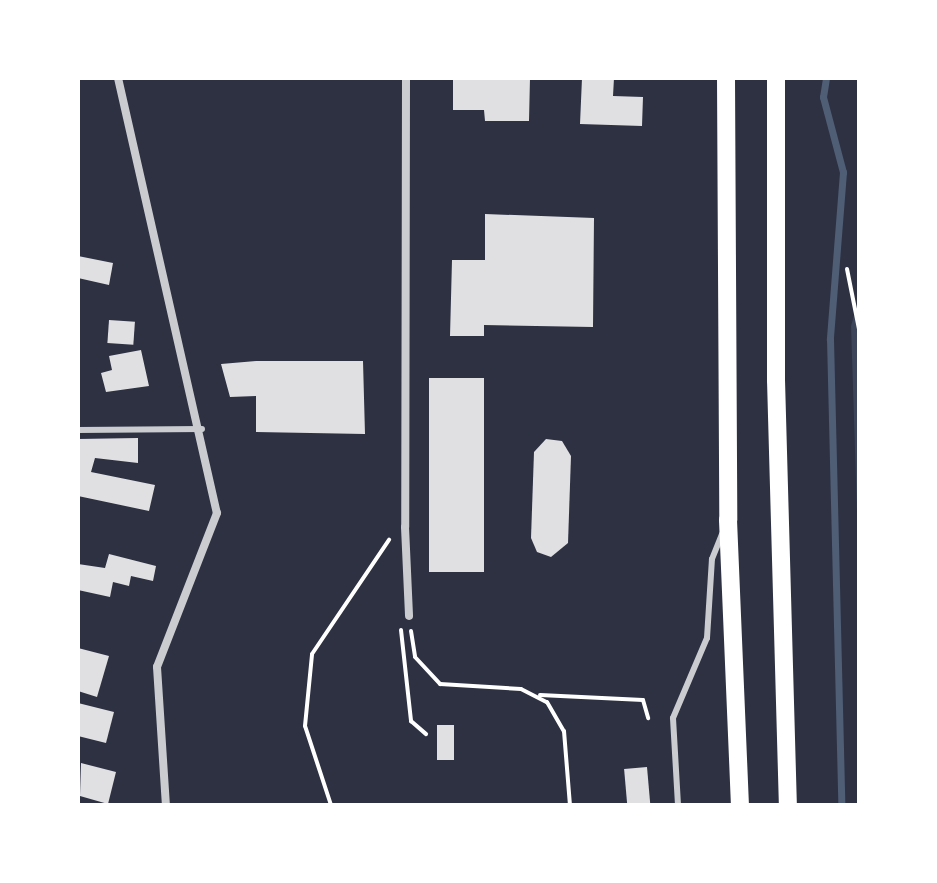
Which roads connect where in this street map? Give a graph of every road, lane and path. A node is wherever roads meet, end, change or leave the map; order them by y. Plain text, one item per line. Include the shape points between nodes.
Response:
1 (118, 78) edge
2 (406, 78) edge
3 (726, 78) edge
4 (776, 78) edge
5 (847, 269) dead end
6 (859, 329) edge
7 (202, 429) junction
8 (78, 430) edge
9 (728, 520) junction
10 (405, 527) junction
11 (409, 611) junction
12 (538, 695) junction
13 (648, 718) dead end
14 (426, 734) dead end
15 (166, 805) edge
16 (331, 805) edge
17 (570, 805) edge
18 (678, 805) edge
19 (740, 805) edge
20 (788, 805) edge

1 - 7 street
2 - 10 street
3 - 9 main road
4 - 20 main road via 776,396
5 - 6 path
7 - 8 lane
7 - 15 street via 217,513 157,667
9 - 18 lane via 712,559 707,638 673,718
9 - 19 main road
10 - 11 street
10 - 16 path via 378,550 312,654 305,726
11 - 12 path via 415,657 440,684
11 - 14 path via 401,617 402,666 411,721
12 - 13 path via 643,700
12 - 17 path via 564,731

